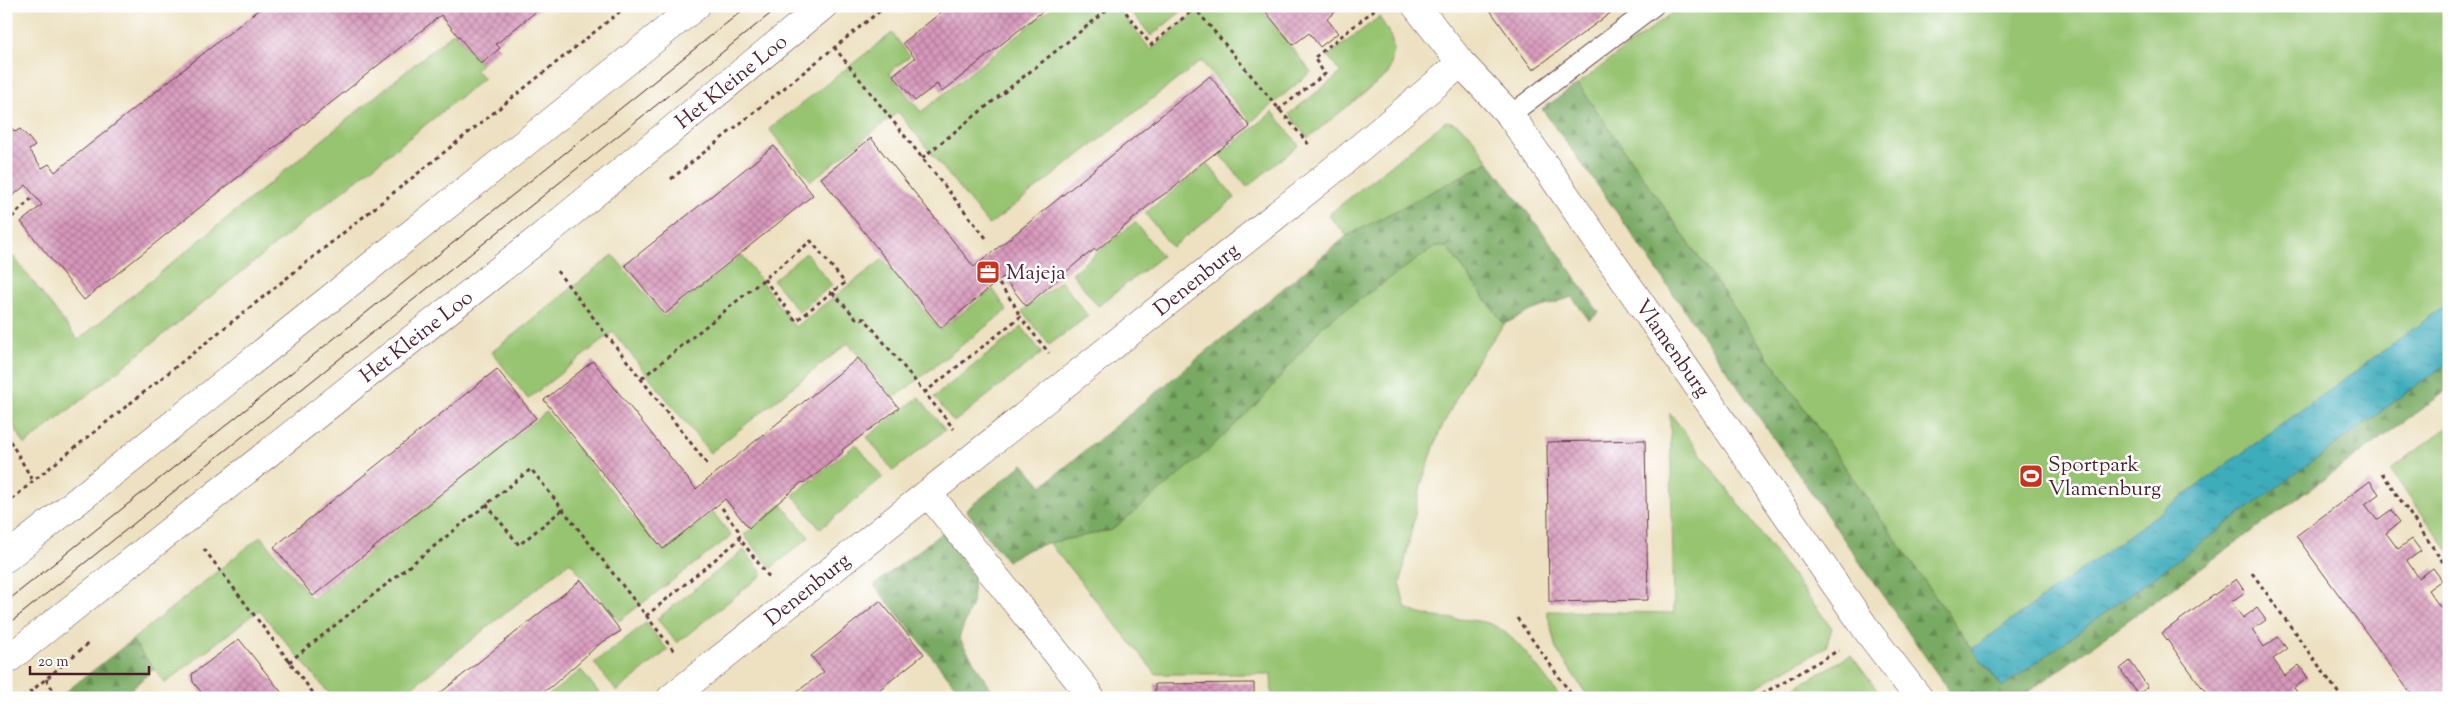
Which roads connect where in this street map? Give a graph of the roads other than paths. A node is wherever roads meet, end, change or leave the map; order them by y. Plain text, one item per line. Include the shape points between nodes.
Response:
1 (696, 6) edge
2 (823, 6) edge
3 (1416, 6) edge
4 (1654, 6) edge
5 (1461, 63) junction
6 (1510, 115) junction
7 (928, 493) junction
8 (6, 558) edge
9 (6, 661) edge
10 (687, 690) edge
11 (1088, 698) edge
12 (1919, 698) edge

1 - 8 street
2 - 9 street, Het Kleine Loo via 556,225
3 - 5 street, Vlamenburg
4 - 6 lane
5 - 6 street, Vlamenburg
5 - 7 street, Denenburg via 1332,171
6 - 12 street, Vlamenburg via 1869,633
7 - 10 street, Denenburg
7 - 11 street via 1088,692

